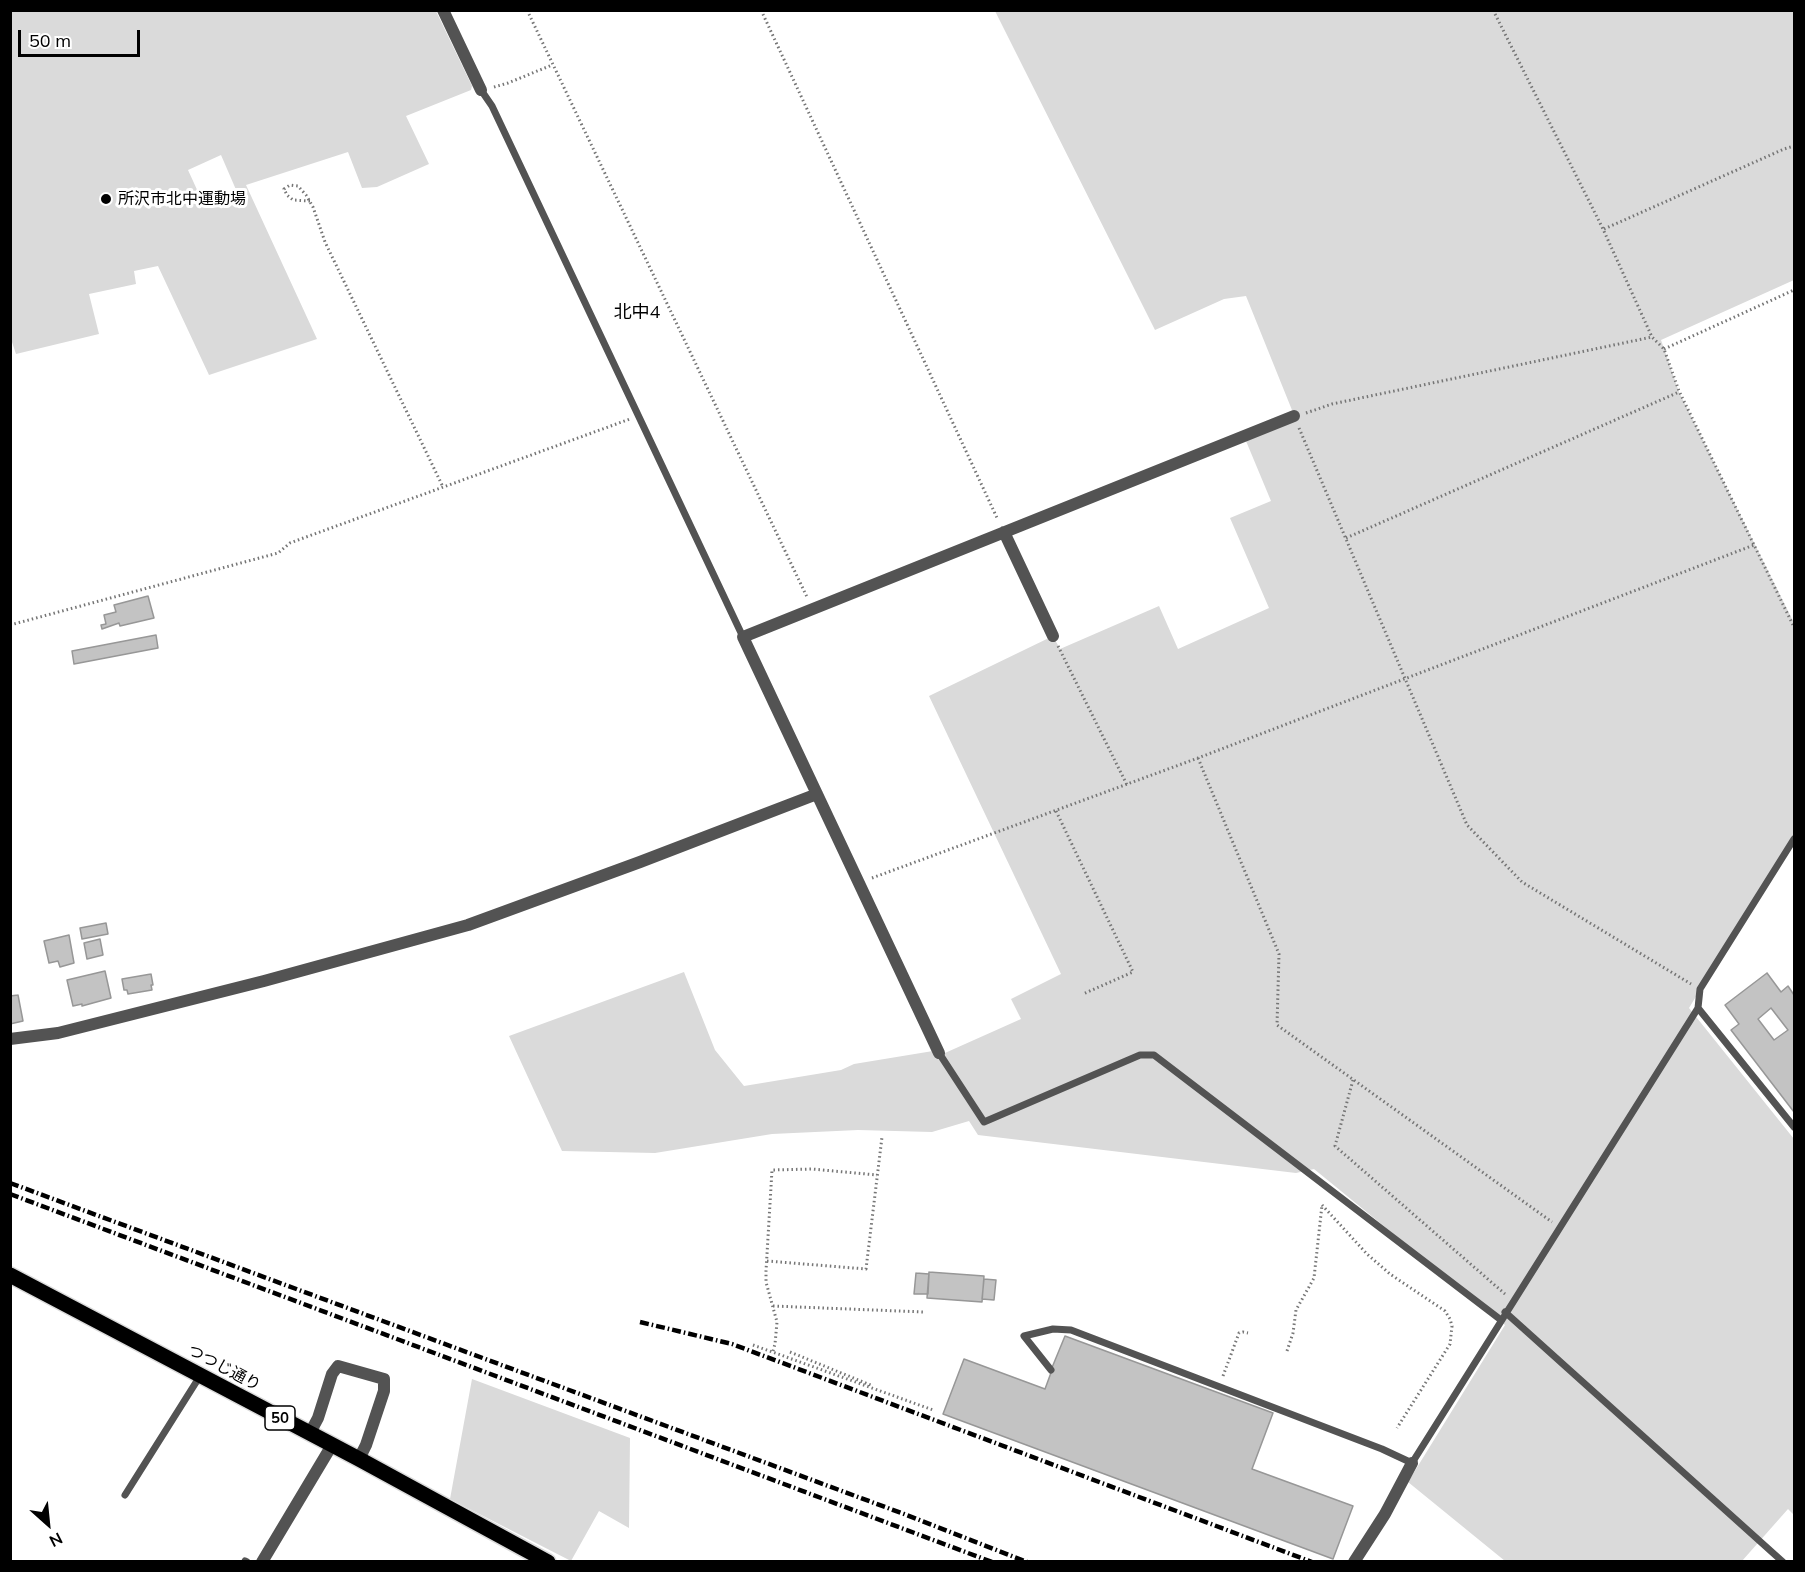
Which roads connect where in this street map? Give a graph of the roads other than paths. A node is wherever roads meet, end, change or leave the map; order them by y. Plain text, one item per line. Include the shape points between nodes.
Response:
1 (443, 10) edge
2 (481, 90) joint
3 (1294, 416) road end
4 (1004, 532) junction
5 (1053, 636) road end
6 (743, 637) junction
7 (817, 794) junction
8 (1794, 839) edge
9 (1698, 1008) junction
10 (10, 1039) edge
11 (939, 1053) joint
12 (1794, 1127) edge
13 (10, 1275) edge
14 (1505, 1312) junction
15 (1500, 1320) junction
16 (1051, 1370) dead end
17 (200, 1376) junction
18 (310, 1434) junction
19 (332, 1445) junction
20 (359, 1459) junction
21 (1412, 1463) junction
22 (125, 1495) dead end
23 (262, 1562) edge
24 (548, 1562) edge
25 (1354, 1562) edge
26 (1783, 1562) edge

1 - 2 street
2 - 6 lane via 492,106
3 - 4 street
4 - 5 street
4 - 6 street
6 - 7 street
7 - 10 street via 468,925 58,1033
7 - 11 street
8 - 9 lane via 1700,989
9 - 12 lane
9 - 14 lane
11 - 15 lane via 984,1122 1140,1055 1154,1055
13 - 17 main road, つつじ通り / 50
14 - 15 lane
14 - 26 lane
15 - 21 lane
16 - 21 lane via 1024,1336 1053,1329 1071,1330
17 - 18 main road, つつじ通り / 50
17 - 22 lane
18 - 19 main road, つつじ通り / 50
18 - 20 street via 338,1366 384,1379 384,1391
19 - 20 main road, つつじ通り / 50
19 - 23 street
20 - 24 main road, つつじ通り / 50
21 - 25 street

